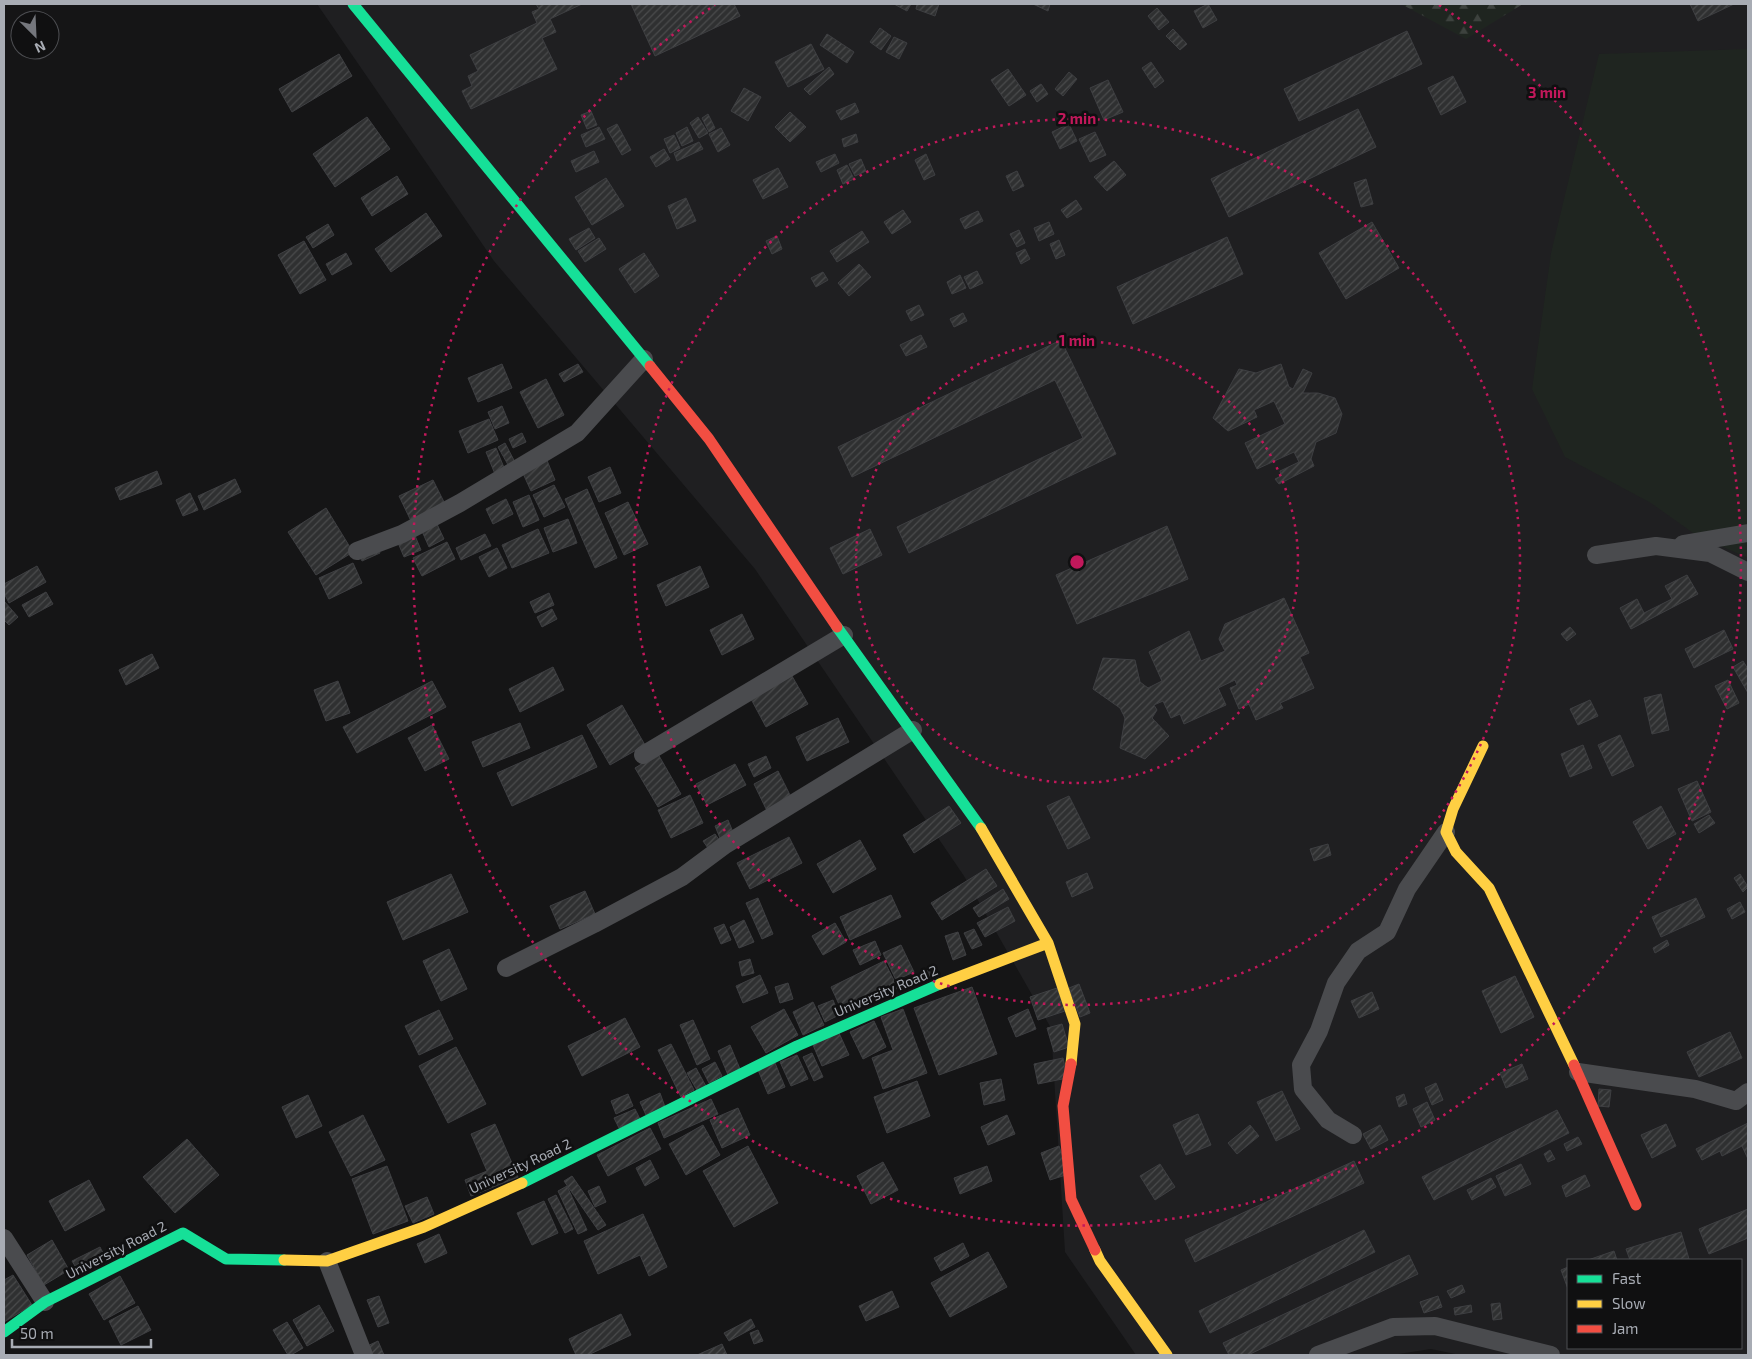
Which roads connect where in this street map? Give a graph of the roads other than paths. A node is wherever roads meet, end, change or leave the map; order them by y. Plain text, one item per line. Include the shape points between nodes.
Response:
1 (353, 4) edge
2 (644, 359) junction
3 (1748, 533) edge
4 (357, 551) dead end
5 (1748, 572) edge
6 (844, 635) junction
7 (913, 730) junction
8 (1483, 746) dead end
9 (643, 755) dead end
10 (1446, 832) junction
11 (1048, 943) junction
12 (506, 968) dead end
13 (1578, 1072) junction
14 (1748, 1092) edge
15 (1353, 1135) dead end
16 (1636, 1205) dead end
17 (4, 1238) edge
18 (327, 1261) junction
19 (45, 1302) junction
20 (4, 1332) edge
21 (364, 1355) edge
22 (1167, 1355) edge
23 (1318, 1355) edge
24 (1552, 1355) edge

1 - 2 street
2 - 4 street via 577,433 460,503 402,534
2 - 6 street via 710,439
3 - 5 street via 1685,544 1658,546 1648,547 1639,548 1630,548 1596,555 1613,553 1622,551 1639,549 1648,547 1656,546 1665,547 1674,548 1710,553
6 - 7 street
6 - 9 street
7 - 11 street via 992,843
7 - 12 street via 725,845 682,877
8 - 10 street via 1453,809
10 - 13 street via 1456,852 1489,888
10 - 15 street via 1407,889 1387,932 1358,952 1336,983 1302,1066 1303,1089 1328,1120
11 - 18 street, University Road 2 via 925,990 796,1046 551,1170 424,1227
11 - 22 street via 1075,1024 1073,1055 1063,1106 1071,1199 1100,1261
13 - 14 street via 1695,1089 1736,1100
13 - 16 street
17 - 19 street
18 - 19 street, University Road 2 via 226,1259 183,1233
18 - 21 street
19 - 20 street, University Road 2
23 - 24 street via 1393,1327 1435,1326

